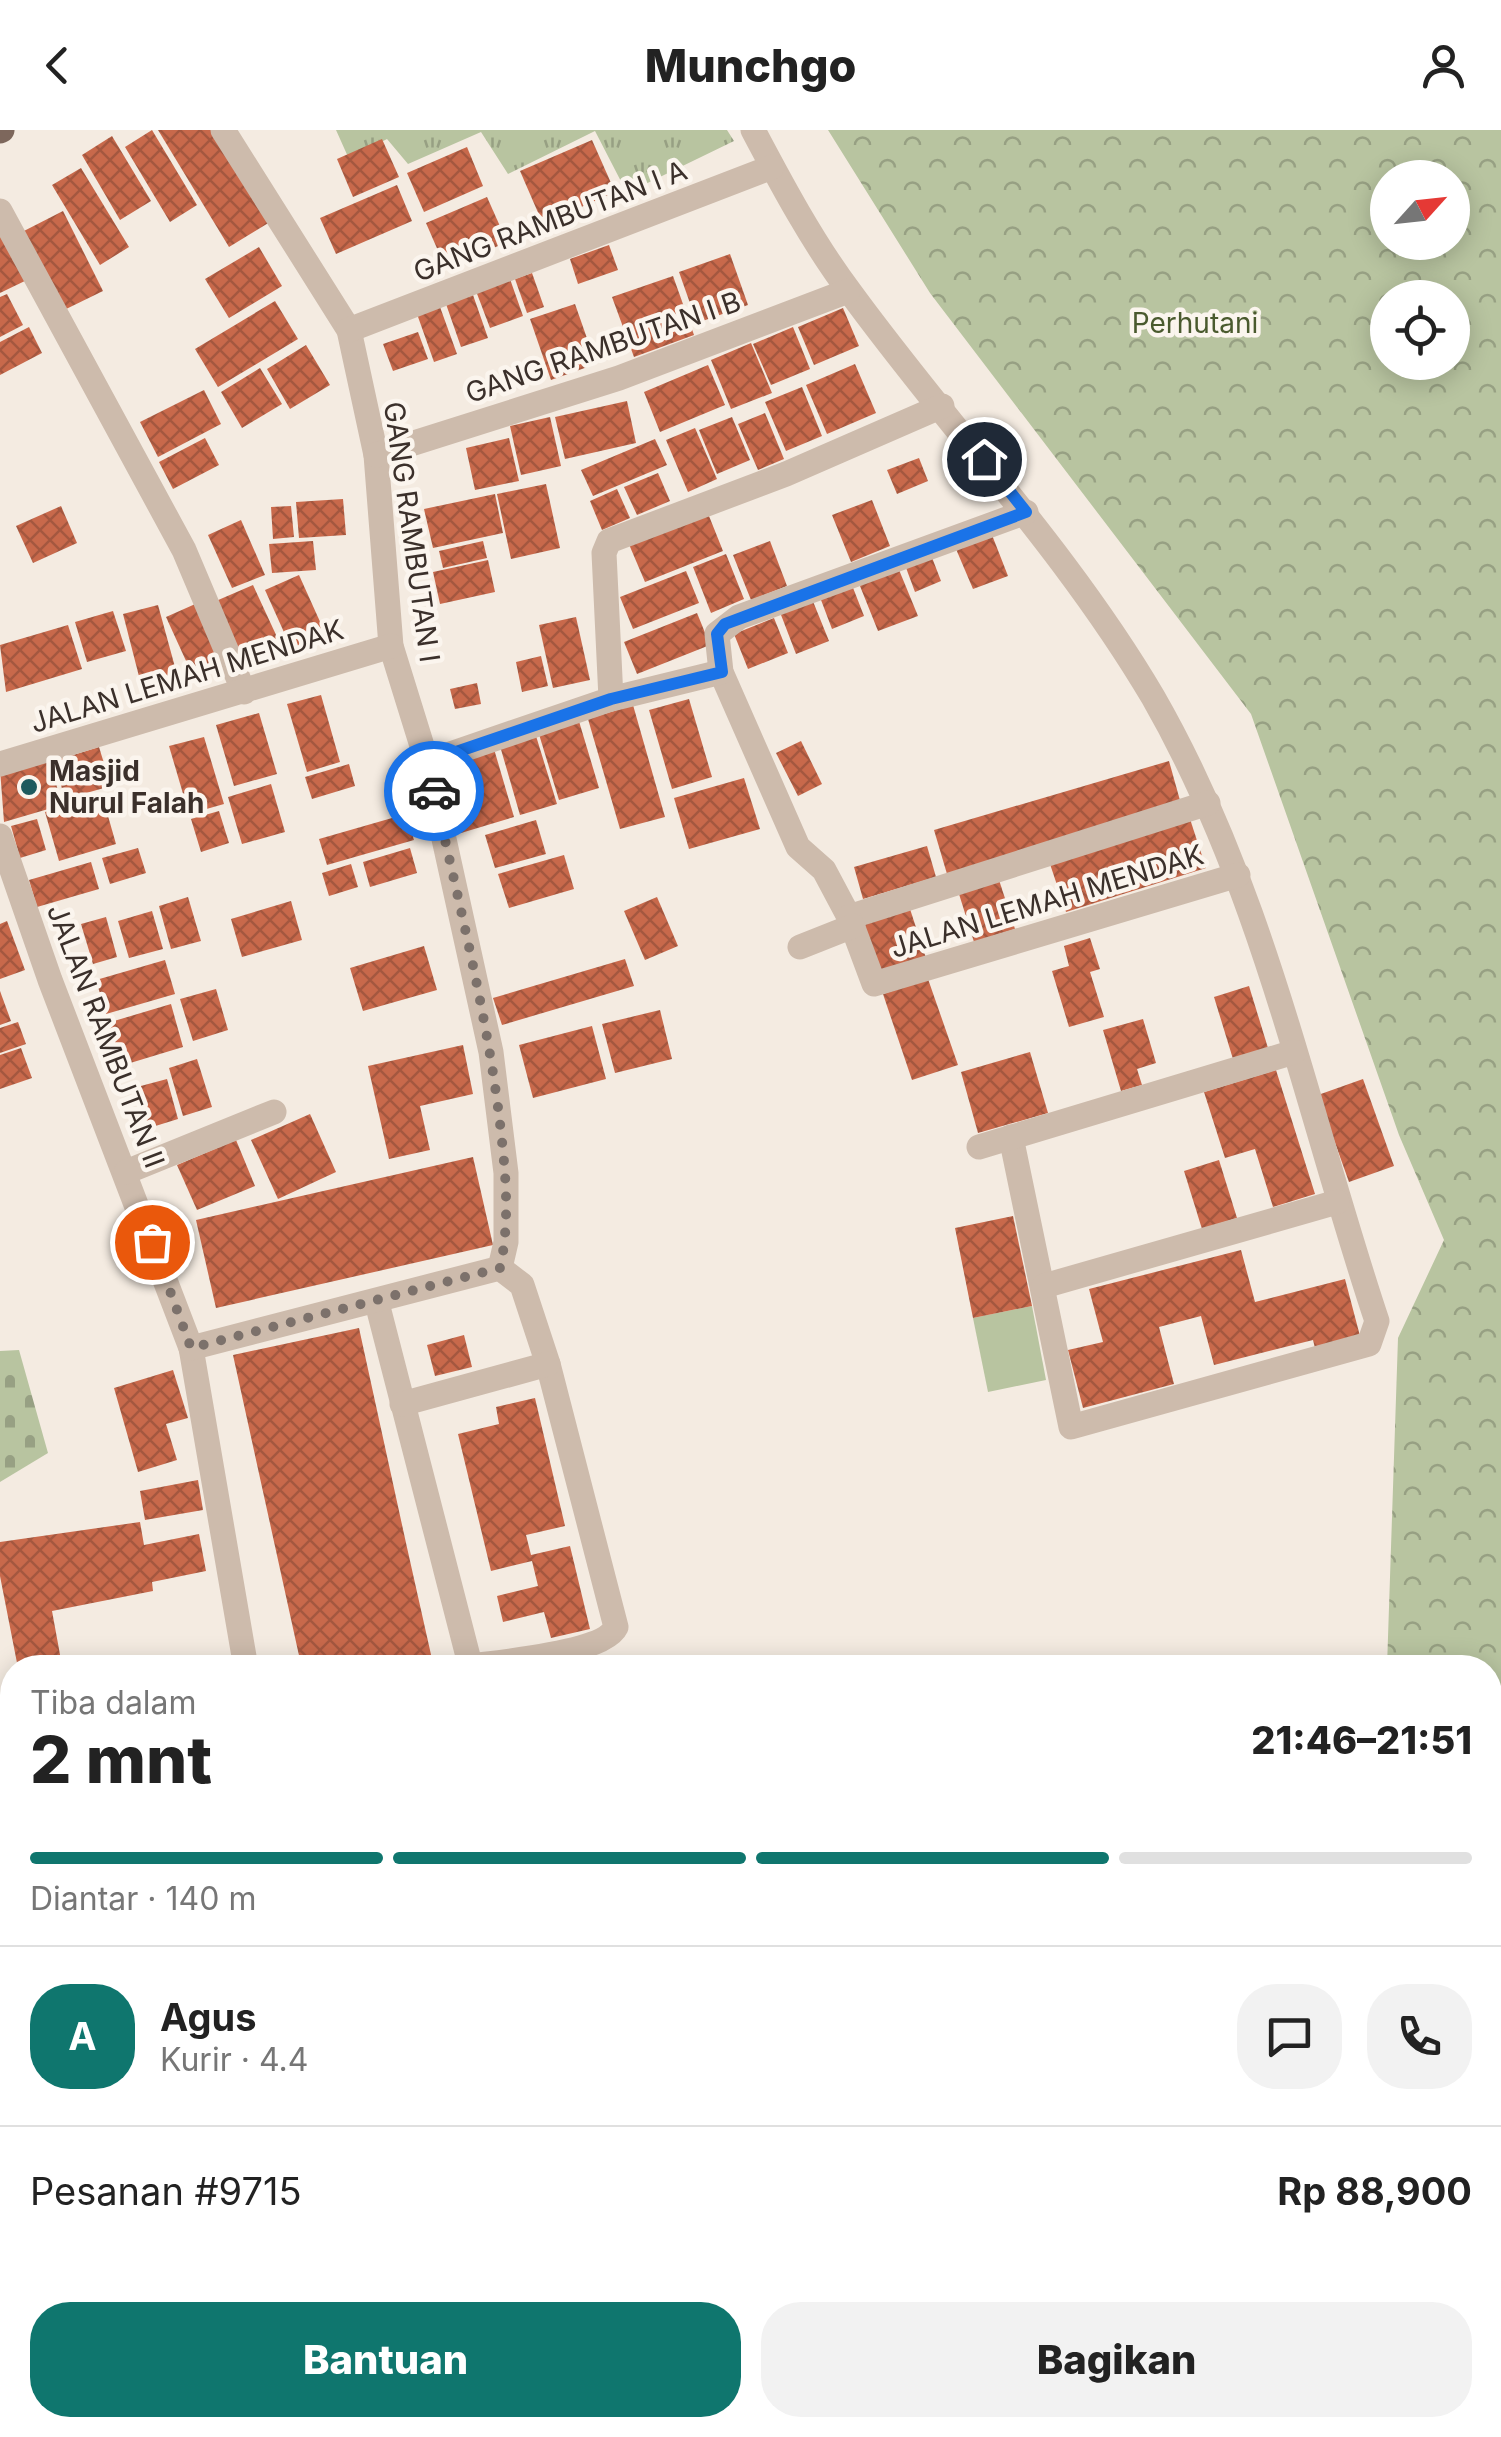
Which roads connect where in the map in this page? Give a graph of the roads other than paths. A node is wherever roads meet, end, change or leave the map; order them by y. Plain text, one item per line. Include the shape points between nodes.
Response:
1 (224, 130) edge
2 (753, 130) edge
3 (772, 167) junction
4 (0, 211) edge
5 (848, 291) junction
6 (349, 330) junction
7 (942, 406) junction
8 (376, 455) junction
9 (1026, 512) junction
10 (391, 646) junction
11 (722, 672) junction
12 (244, 692) junction
13 (611, 699) junction
14 (427, 762) junction
15 (0, 764) edge
16 (1208, 803) junction
17 (0, 836) edge
18 (1238, 875) junction
19 (851, 921) junction
20 (800, 946) dead end
21 (1294, 1052) junction
22 (274, 1112) dead end
23 (1011, 1137) junction
24 (979, 1147) dead end
25 (126, 1172) junction
26 (1337, 1202) junction
27 (500, 1268) junction
28 (1044, 1286) junction
29 (377, 1303) junction
30 (191, 1348) junction
31 (548, 1364) junction
32 (402, 1404) junction
33 (244, 1655) edge
34 (468, 1655) edge
35 (568, 1655) edge

1 - 6 street, GANG RAMBUTAN I
2 - 3 street, JALAN LEMAH MENDAK
3 - 5 street, JALAN LEMAH MENDAK
3 - 6 street, GANG RAMBUTAN I A
4 - 12 street via 184,550
5 - 7 street, JALAN LEMAH MENDAK
5 - 8 street, GANG RAMBUTAN I B via 619,378
6 - 8 street, GANG RAMBUTAN I
7 - 9 street, JALAN LEMAH MENDAK
7 - 13 street via 609,541 604,553
8 - 10 street, GANG RAMBUTAN I
9 - 11 street via 725,624 717,634
9 - 16 street, JALAN LEMAH MENDAK via 1152,696
10 - 12 street, JALAN LEMAH MENDAK
10 - 14 street, GANG RAMBUTAN I
11 - 13 street
11 - 19 street via 798,847 824,870
12 - 15 street, JALAN LEMAH MENDAK
13 - 14 street
14 - 27 street, GANG RAMBUTAN I via 491,1052 506,1173
16 - 18 street, JALAN LEMAH MENDAK
16 - 19 street
17 - 25 street, JALAN RAMBUTAN II
18 - 19 street, JALAN LEMAH MENDAK via 874,984
18 - 21 street, JALAN LEMAH MENDAK
19 - 20 street
21 - 23 street
21 - 26 street, JALAN LEMAH MENDAK
22 - 25 street
23 - 24 street
23 - 28 street
25 - 30 street, JALAN RAMBUTAN II
26 - 28 street
26 - 28 street, JALAN LEMAH MENDAK via 1377,1321 1369,1344 1071,1426
27 - 29 street
27 - 31 street via 522,1285
29 - 30 street
29 - 32 street
30 - 33 street, JALAN RAMBUTAN II
31 - 32 street
31 - 35 street via 616,1627
32 - 34 street

